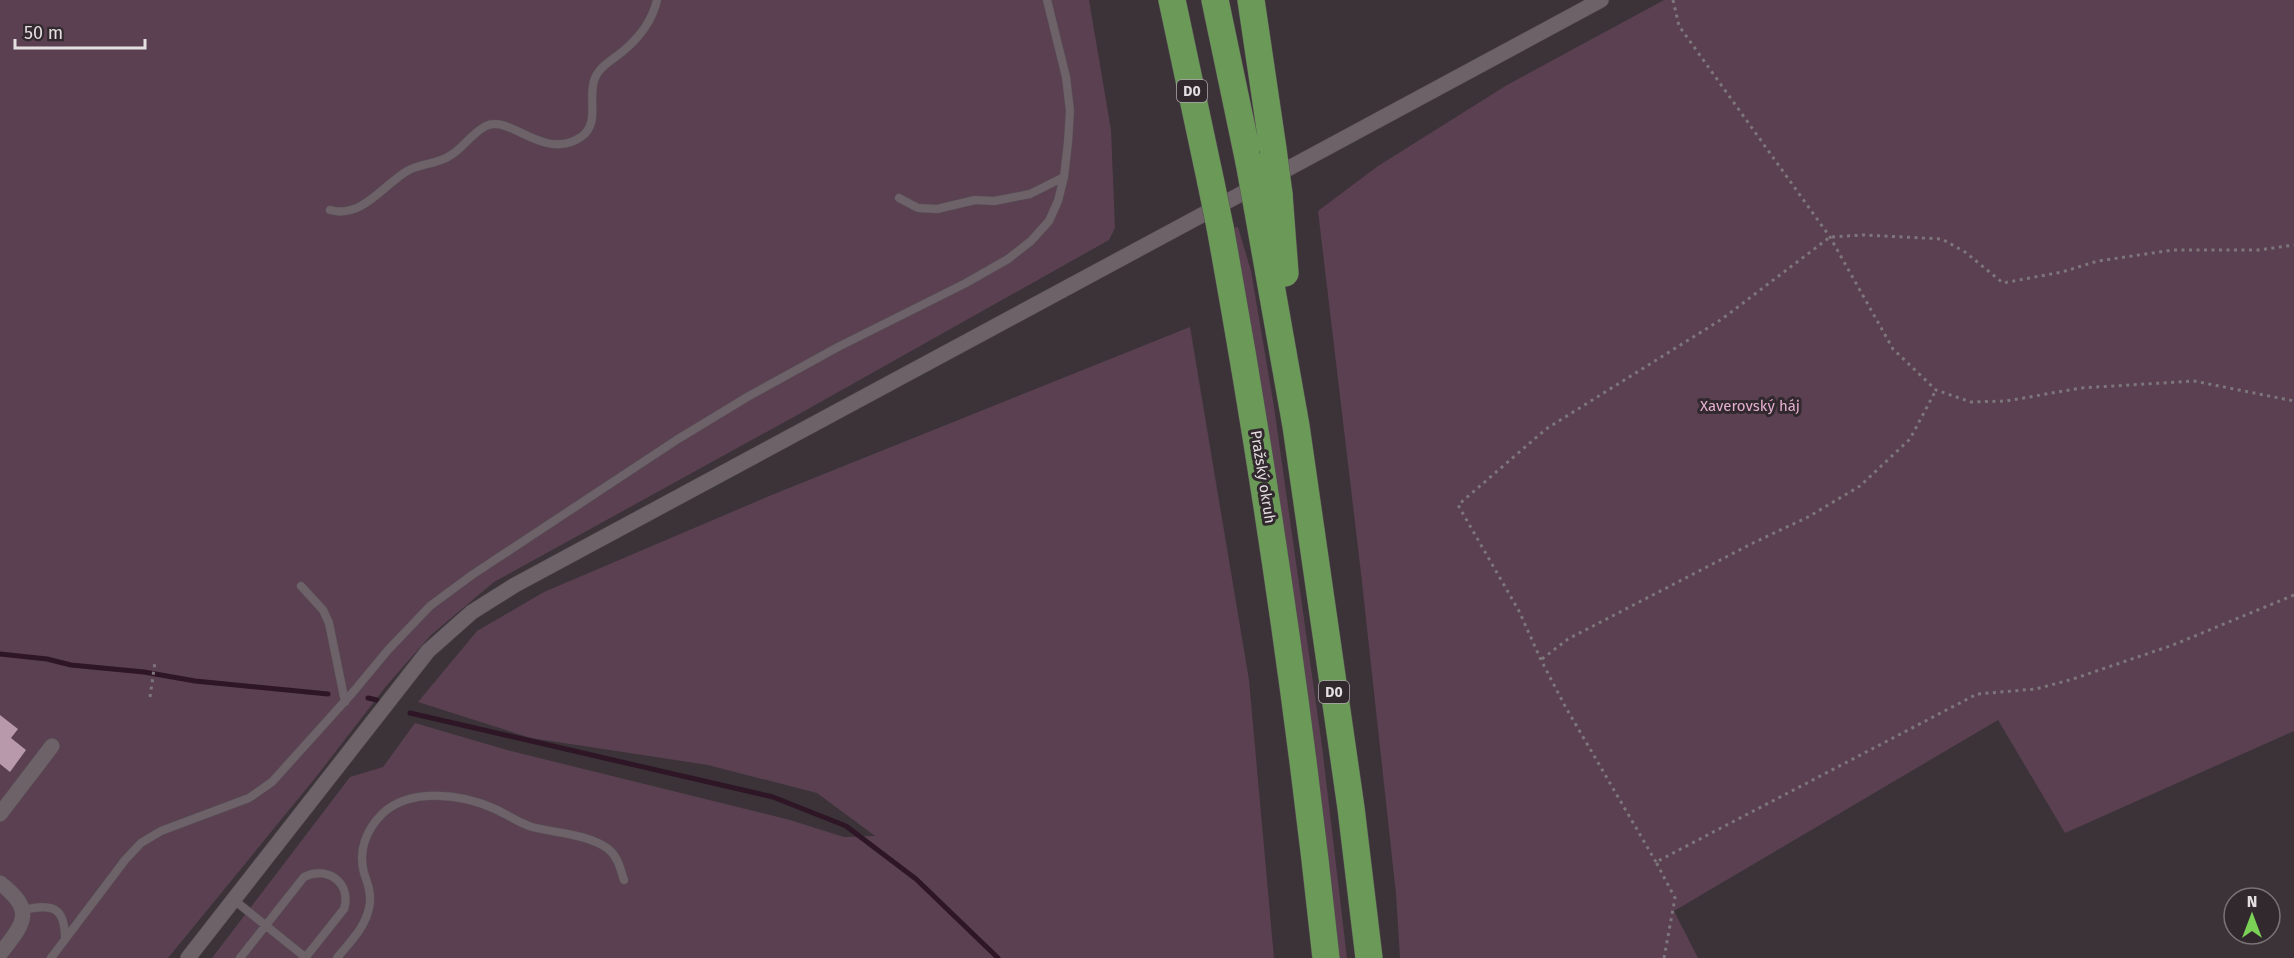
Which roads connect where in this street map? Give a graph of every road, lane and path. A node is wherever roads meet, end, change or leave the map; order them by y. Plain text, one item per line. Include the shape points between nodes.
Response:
1 (657, 0) edge
2 (1047, 0) edge
3 (1172, 0) edge
4 (1215, 0) edge
5 (1249, 0) edge
6 (1601, 0) edge
7 (1673, 0) edge
8 (1064, 177) junction
9 (899, 198) dead end
10 (1268, 200) junction
11 (330, 210) dead end
12 (1830, 237) junction
13 (2294, 245) edge
14 (1936, 390) junction
15 (2294, 401) edge
16 (301, 586) dead end
17 (2294, 595) edge
18 (1541, 660) junction
19 (155, 662) dead end
20 (150, 697) dead end
21 (345, 702) junction
22 (52, 746) dead end
23 (0, 814) edge
24 (1656, 862) junction
25 (624, 880) dead end
26 (0, 883) edge
27 (234, 900) junction
28 (23, 910) junction
29 (266, 926) junction
30 (65, 939) junction
31 (0, 954) edge
32 (51, 958) edge
33 (188, 958) edge
34 (240, 958) edge
35 (305, 958) edge
36 (337, 958) edge
37 (1326, 958) edge
38 (1369, 958) edge
39 (1664, 958) edge

1 - 11 lane via 641,34 598,72 592,88 592,119 582,136 565,143 543,142 499,123 491,124 451,156 407,171 365,203 346,211
2 - 8 lane via 1070,111
3 - 37 highway, Pražský okruh / D0, bridge via 1220,227 1272,532
4 - 10 highway, D0, bridge via 1249,162
5 - 10 highway, bridge via 1273,148
6 - 27 street via 472,612 428,651
7 - 12 path via 1679,26
8 - 9 lane via 1030,194 937,209 918,208
8 - 21 lane via 1049,221 1008,259 749,396 480,569 430,606
10 - 38 highway, D0
12 - 13 path via 1942,239 1965,252 2002,283 2098,261 2163,252 2258,250
12 - 14 path via 1893,349
12 - 18 path via 1722,319 1546,429 1458,505 1519,611
14 - 15 path via 1971,402 2081,388 2194,381
14 - 18 path via 1910,439 1860,486 1808,517 1568,639
16 - 21 lane via 323,610 329,623
17 - 24 path via 2173,645 2073,679 2036,689 1977,694
18 - 24 path
19 - 20 path
21 - 30 lane via 272,782 249,798 161,831 141,843
22 - 23 street
24 - 39 path via 1675,898
25 - 36 lane via 610,850 596,843 530,826 488,807 452,797 403,801 381,814 367,835 362,858 369,908 357,934
26 - 28 street via 19,900
27 - 29 lane
27 - 33 street
28 - 30 lane via 52,908 63,920
28 - 31 street via 18,931
29 - 34 lane
29 - 35 lane
29 - 35 lane via 304,877 321,872 340,883 347,900 344,909
30 - 32 lane

